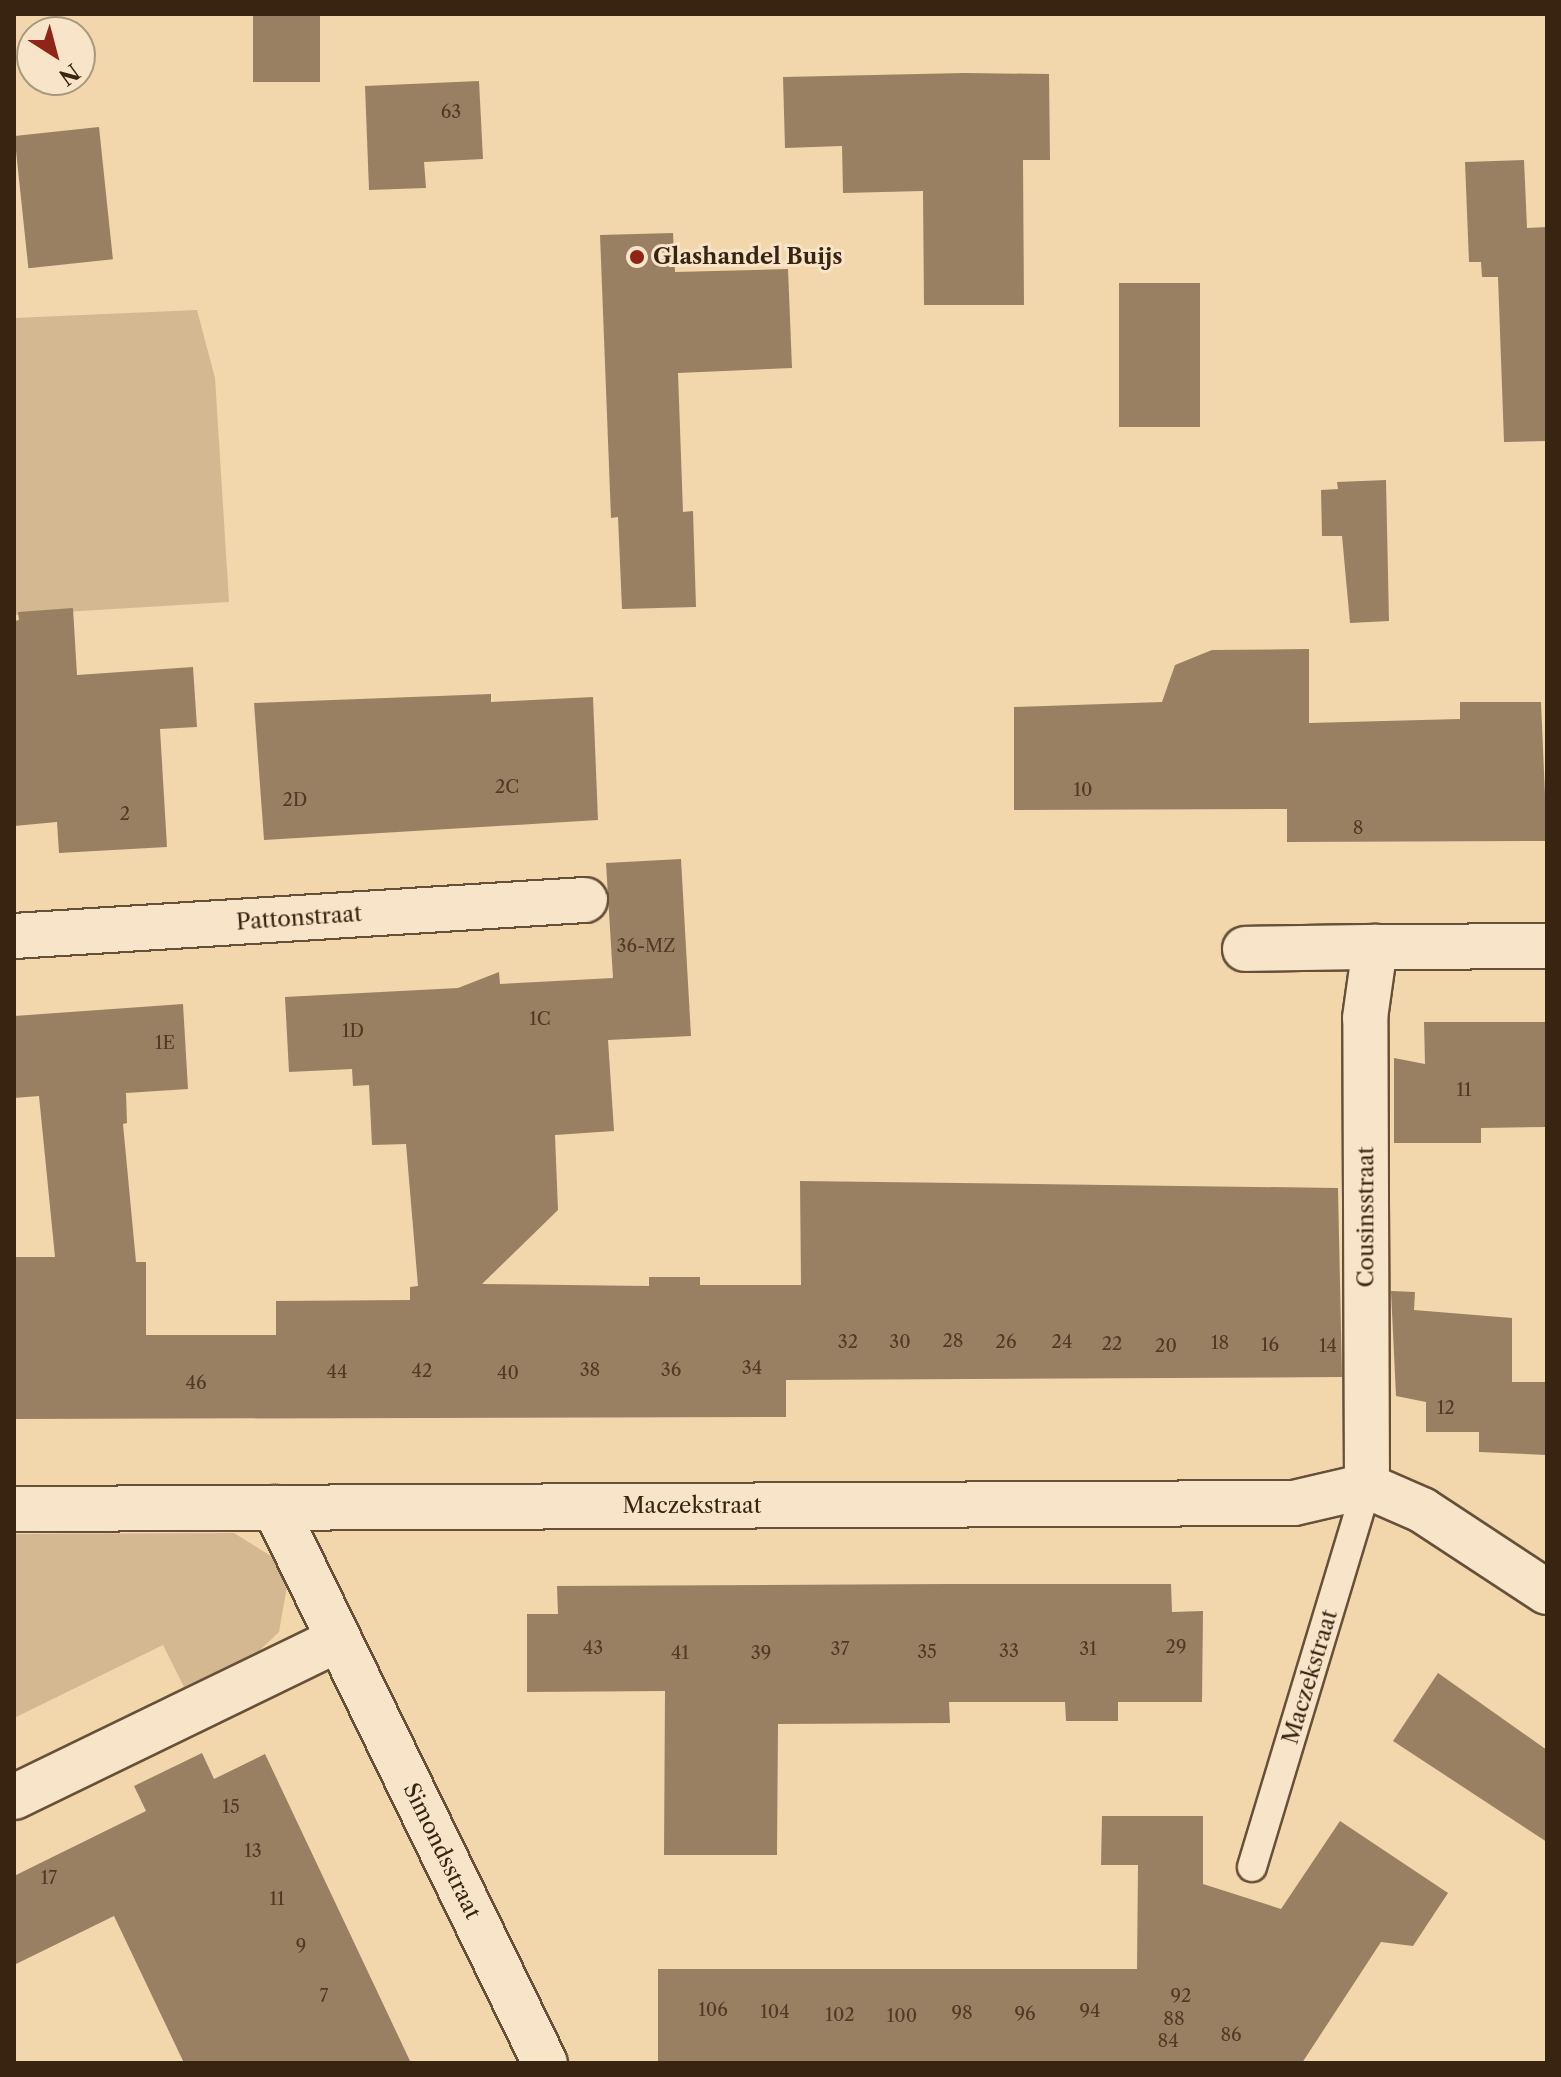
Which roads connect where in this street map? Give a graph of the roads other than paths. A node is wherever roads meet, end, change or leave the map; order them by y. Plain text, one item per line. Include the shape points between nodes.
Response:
1 (585, 900) dead end
2 (14, 936) edge
3 (1547, 946) edge
4 (1375, 947) junction
5 (1245, 949) dead end
6 (1367, 1486) junction
7 (275, 1508) junction
8 (14, 1509) edge
9 (1547, 1592) edge
10 (339, 1639) junction
11 (14, 1797) edge
12 (1252, 1867) dead end
13 (545, 2063) edge

1 - 2 street, Pattonstraat
3 - 4 street
4 - 5 street
4 - 6 street, Cousinsstraat via 1365,1018
6 - 7 street, Maczekstraat via 1294,1503
6 - 9 street via 1422,1510
6 - 12 lane, Maczekstraat
7 - 8 street, Maczekstraat
7 - 10 street, Simondsstraat
10 - 11 street
10 - 13 street, Simondsstraat

